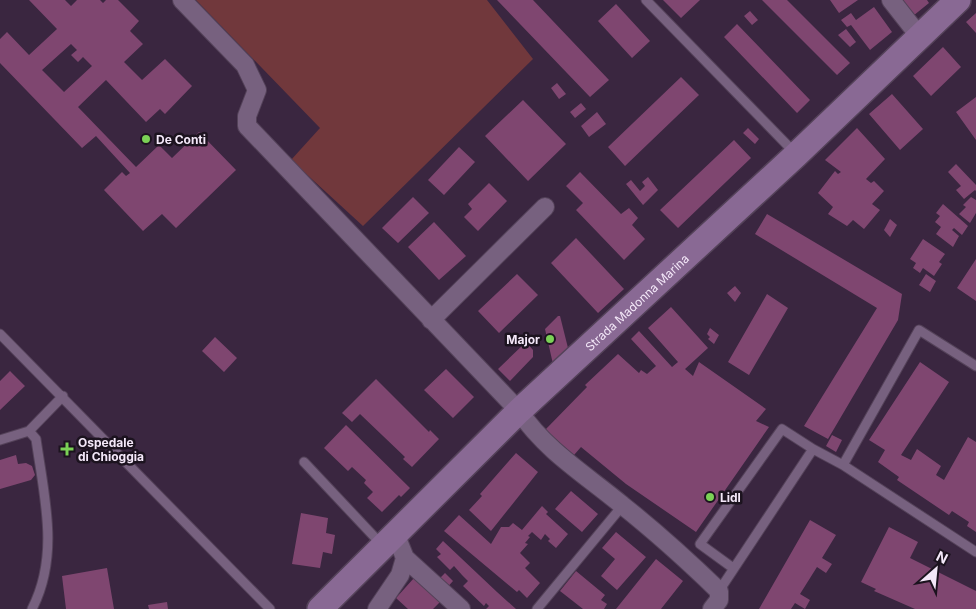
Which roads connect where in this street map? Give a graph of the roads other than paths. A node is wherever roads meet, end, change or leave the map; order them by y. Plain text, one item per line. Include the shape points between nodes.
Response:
1 (182, 0) edge
2 (646, 0) edge
3 (891, 0) edge
4 (958, 0) edge
5 (920, 37) junction
6 (796, 155) junction
7 (545, 207) dead end
8 (431, 320) junction
9 (0, 334) edge
10 (976, 366) edge
11 (63, 396) junction
12 (519, 411) junction
13 (29, 431) junction
14 (0, 440) edge
15 (813, 449) junction
16 (304, 462) dead end
17 (843, 465) junction
18 (622, 505) junction
19 (388, 541) junction
20 (976, 552) edge
21 (405, 558) junction
22 (733, 568) junction
23 (719, 591) junction
24 (32, 609) edge
25 (270, 609) edge
26 (320, 609) edge
27 (377, 609) edge
28 (461, 609) edge
29 (537, 609) edge
30 (712, 609) edge

1 - 8 street via 244,65 257,90 247,116 247,126
2 - 6 lane
3 - 5 street
4 - 5 street, Strada Madonna Marina
5 - 6 street, Strada Madonna Marina
6 - 12 street, Strada Madonna Marina
7 - 8 street
8 - 12 street
9 - 11 lane
10 - 17 lane via 919,330
11 - 13 lane
11 - 25 lane
12 - 18 street via 560,458
12 - 19 street, Strada Madonna Marina
13 - 14 lane
13 - 24 lane via 36,439 49,526 48,562 40,594
15 - 17 lane
15 - 22 lane
15 - 22 lane via 782,428 700,544
16 - 19 lane
17 - 20 lane
18 - 23 street
18 - 29 lane
19 - 21 street via 399,543
19 - 26 street, Strada Madonna Marina
21 - 27 street via 400,575
21 - 28 street
22 - 23 lane
23 - 30 street via 719,600

